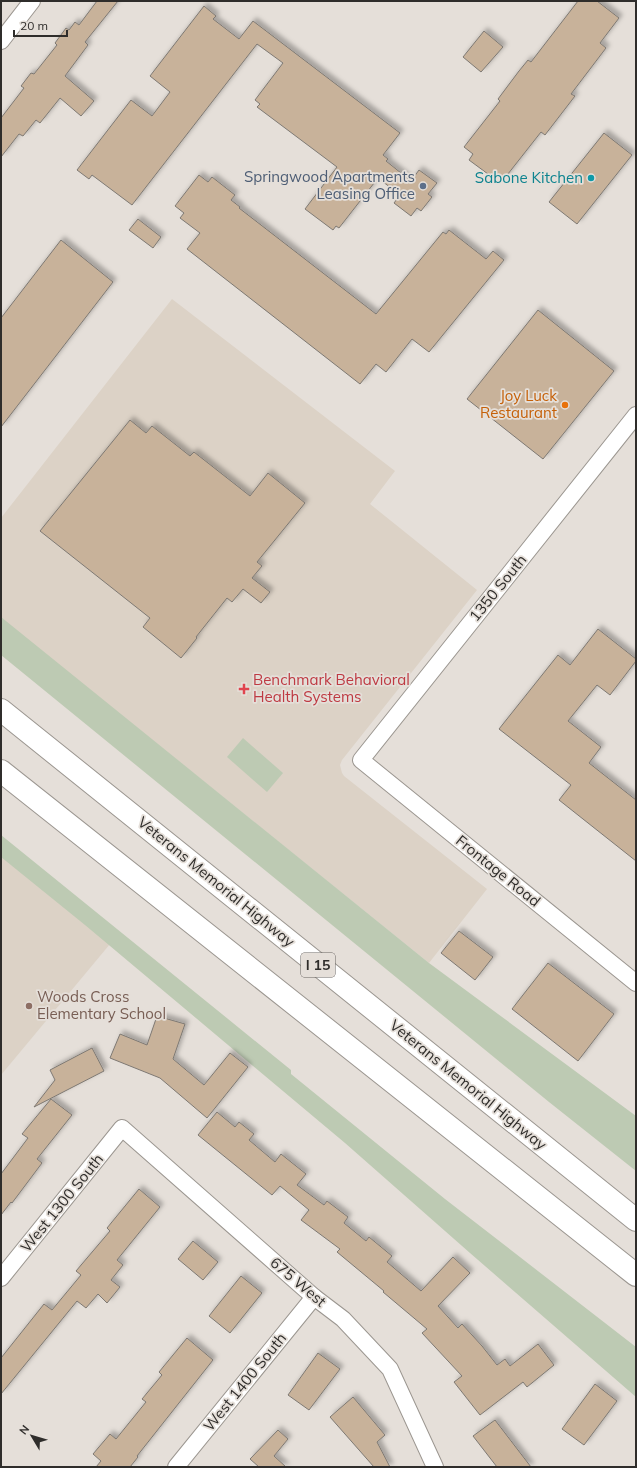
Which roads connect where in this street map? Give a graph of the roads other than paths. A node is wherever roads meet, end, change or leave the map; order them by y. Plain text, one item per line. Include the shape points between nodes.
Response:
1 (32, 1) edge
2 (1, 40) edge
3 (636, 415) edge
4 (1, 710) edge
5 (360, 760) joint
6 (1, 771) edge
7 (636, 983) edge
8 (122, 1128) joint
9 (636, 1220) edge
10 (636, 1275) edge
11 (1, 1278) edge
12 (314, 1297) junction
13 (176, 1467) edge
14 (435, 1467) edge

1 - 2 street
3 - 5 street, 1350 South
4 - 9 highway, Veterans Memorial Highway / I 15
5 - 7 street, Frontage Road
6 - 10 highway
8 - 11 street, West 1300 South
8 - 12 street, 675 West
12 - 13 street, West 1400 South
12 - 14 street, 675 West via 343,1319 390,1369

